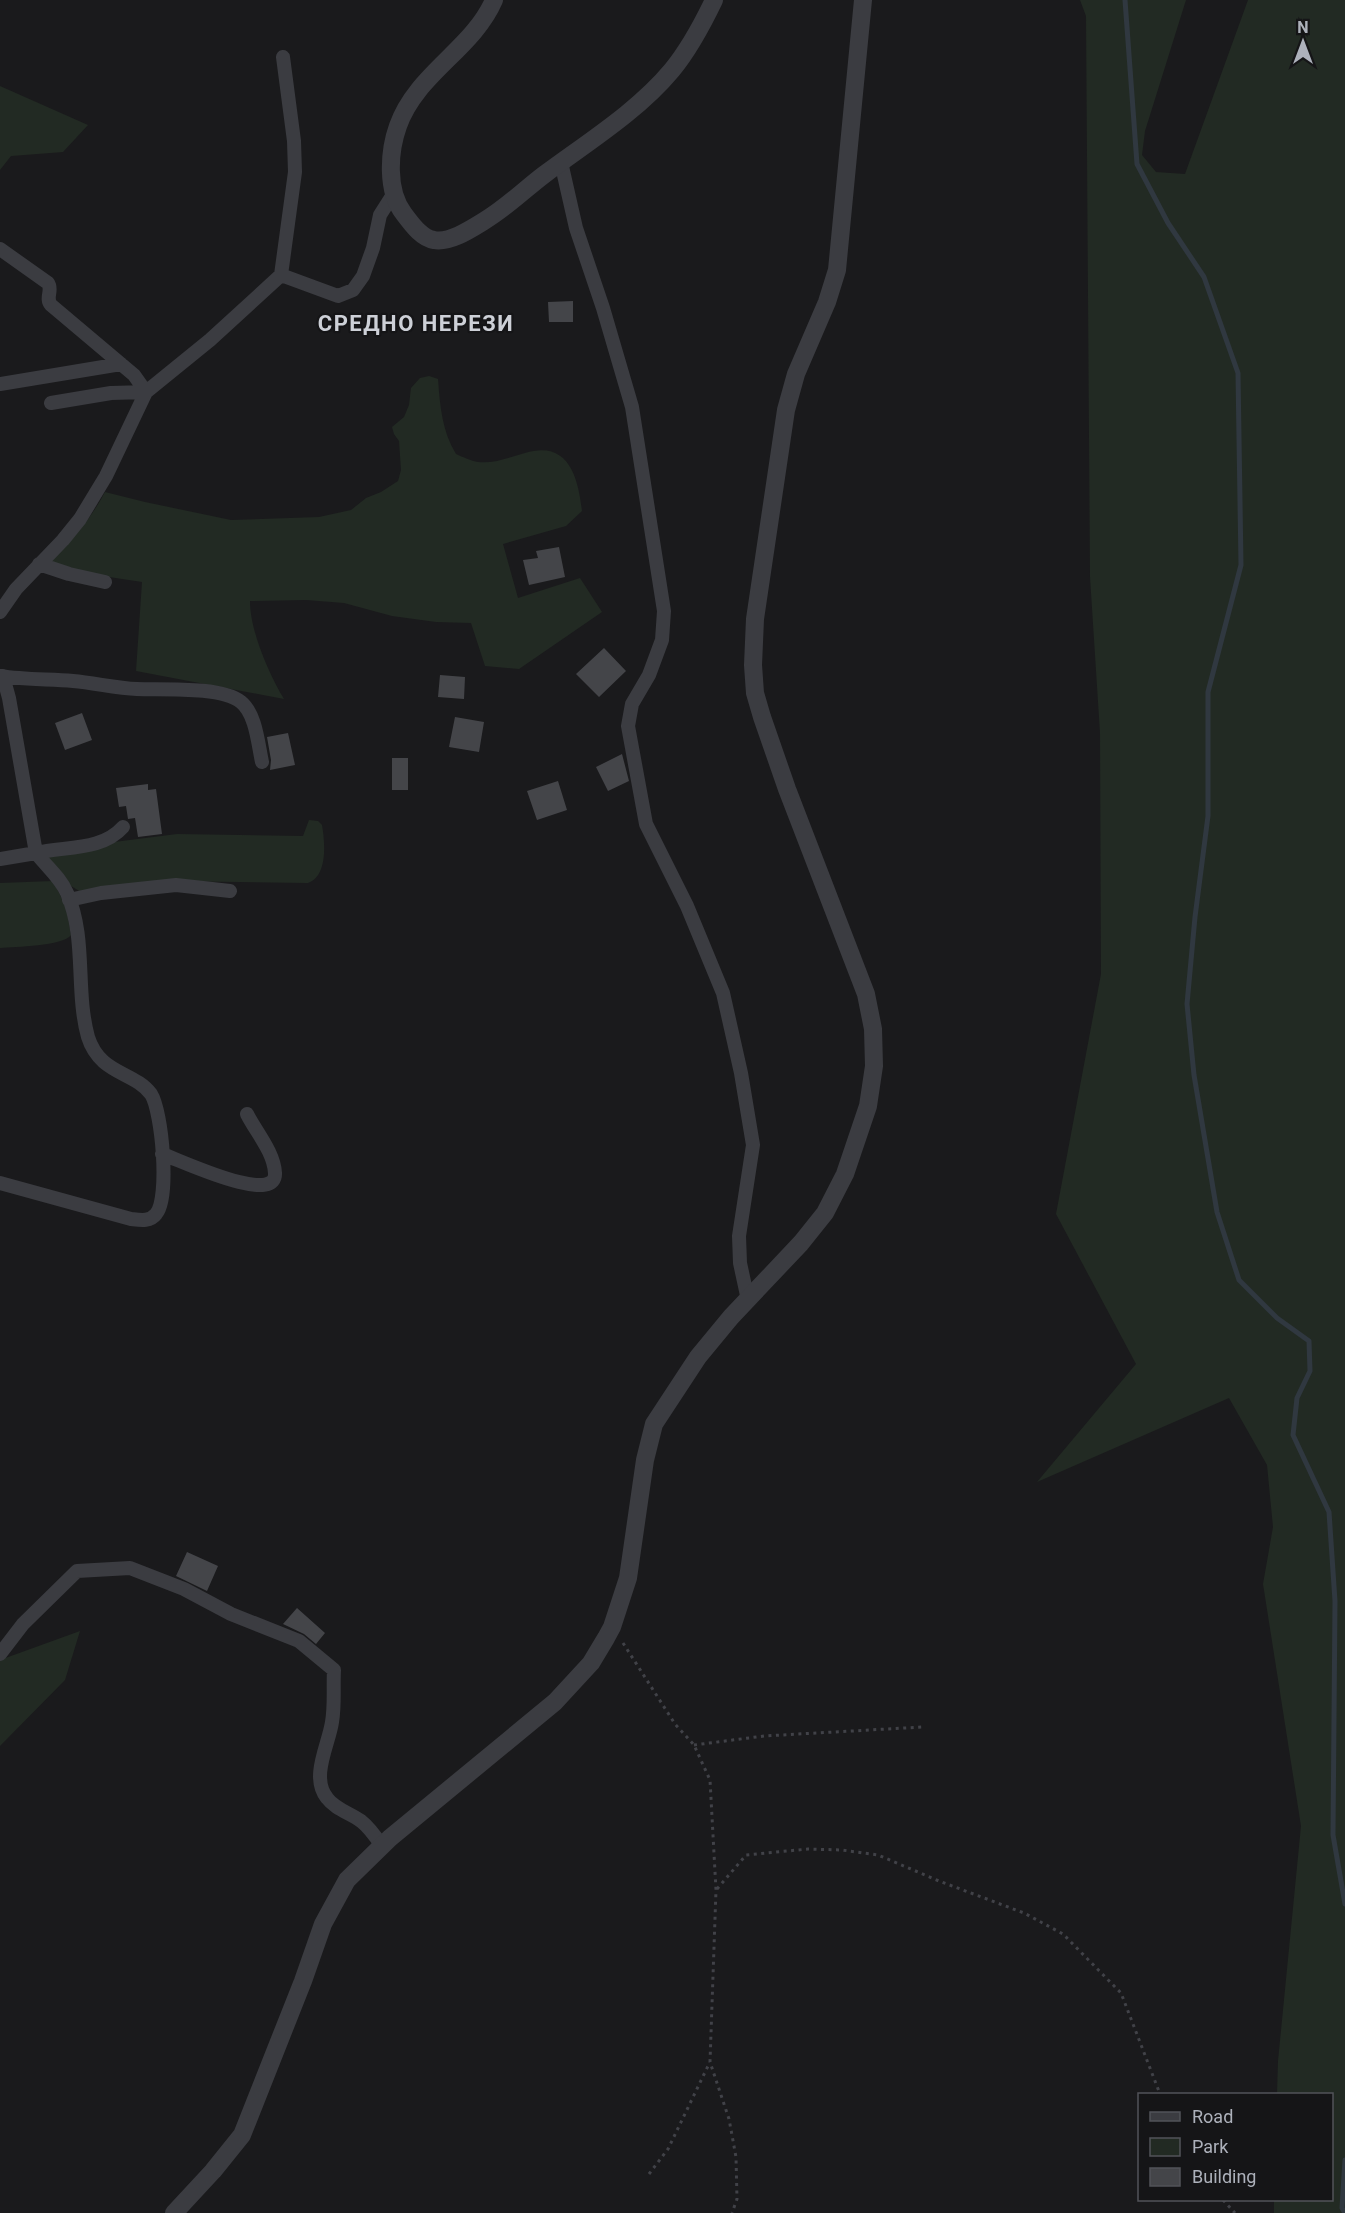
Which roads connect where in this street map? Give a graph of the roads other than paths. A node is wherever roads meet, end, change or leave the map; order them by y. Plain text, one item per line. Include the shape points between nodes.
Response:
1 (494, 0) edge
2 (714, 0) edge
3 (863, 0) edge
4 (283, 57) dead end
5 (561, 162) junction
6 (394, 194) junction
7 (0, 249) edge
8 (280, 275) junction
9 (121, 364) junction
10 (0, 384) edge
11 (146, 392) junction
12 (51, 403) dead end
13 (39, 564) junction
14 (105, 582) dead end
15 (0, 612) edge
16 (1, 676) edge
17 (262, 762) dead end
18 (123, 827) dead end
19 (36, 853) junction
20 (0, 859) edge
21 (230, 891) dead end
22 (69, 900) junction
23 (247, 1114) dead end
24 (162, 1154) junction
25 (0, 1183) edge
26 (747, 1300) junction
27 (0, 1654) edge
28 (382, 1846) junction
29 (174, 2213) edge

1 - 6 street via 478,26 413,96 398,125 392,156
2 - 5 street via 696,37 671,71 617,120
3 - 26 street via 837,270 786,410 755,619 753,665 762,717 866,994 873,1029 874,1066 868,1106 845,1174 825,1213
4 - 8 street via 295,172
5 - 6 street via 486,220 454,237 434,240 416,230
5 - 26 street via 576,228 632,407 664,611 662,640 649,675 632,704 628,726 639,789 646,824 687,906 723,993 752,1135 739,1236
6 - 8 street via 380,215 363,276 353,290 338,296
7 - 9 street via 48,283 51,305
8 - 11 street
9 - 10 street
9 - 11 street via 135,375
11 - 12 street via 111,393
11 - 13 street via 95,496 72,530
13 - 14 street
13 - 15 street
16 - 17 street via 135,689 182,689 229,697 243,704 249,714
16 - 19 street via 9,698
18 - 19 street via 100,842
19 - 20 street
19 - 22 street via 55,874
21 - 22 street via 176,885
22 - 24 street via 76,923 88,1037 107,1065 151,1094
23 - 24 street via 273,1163 275,1179 267,1186 236,1182
24 - 25 street via 162,1200 150,1219 131,1219
26 - 28 street via 698,1356 654,1424 628,1578 612,1627 591,1663 555,1702
27 - 28 street via 23,1624 77,1572 130,1568 299,1641 334,1670 333,1721 320,1774 321,1787 333,1805 361,1821
28 - 29 street via 348,1880 323,1924 242,2135

